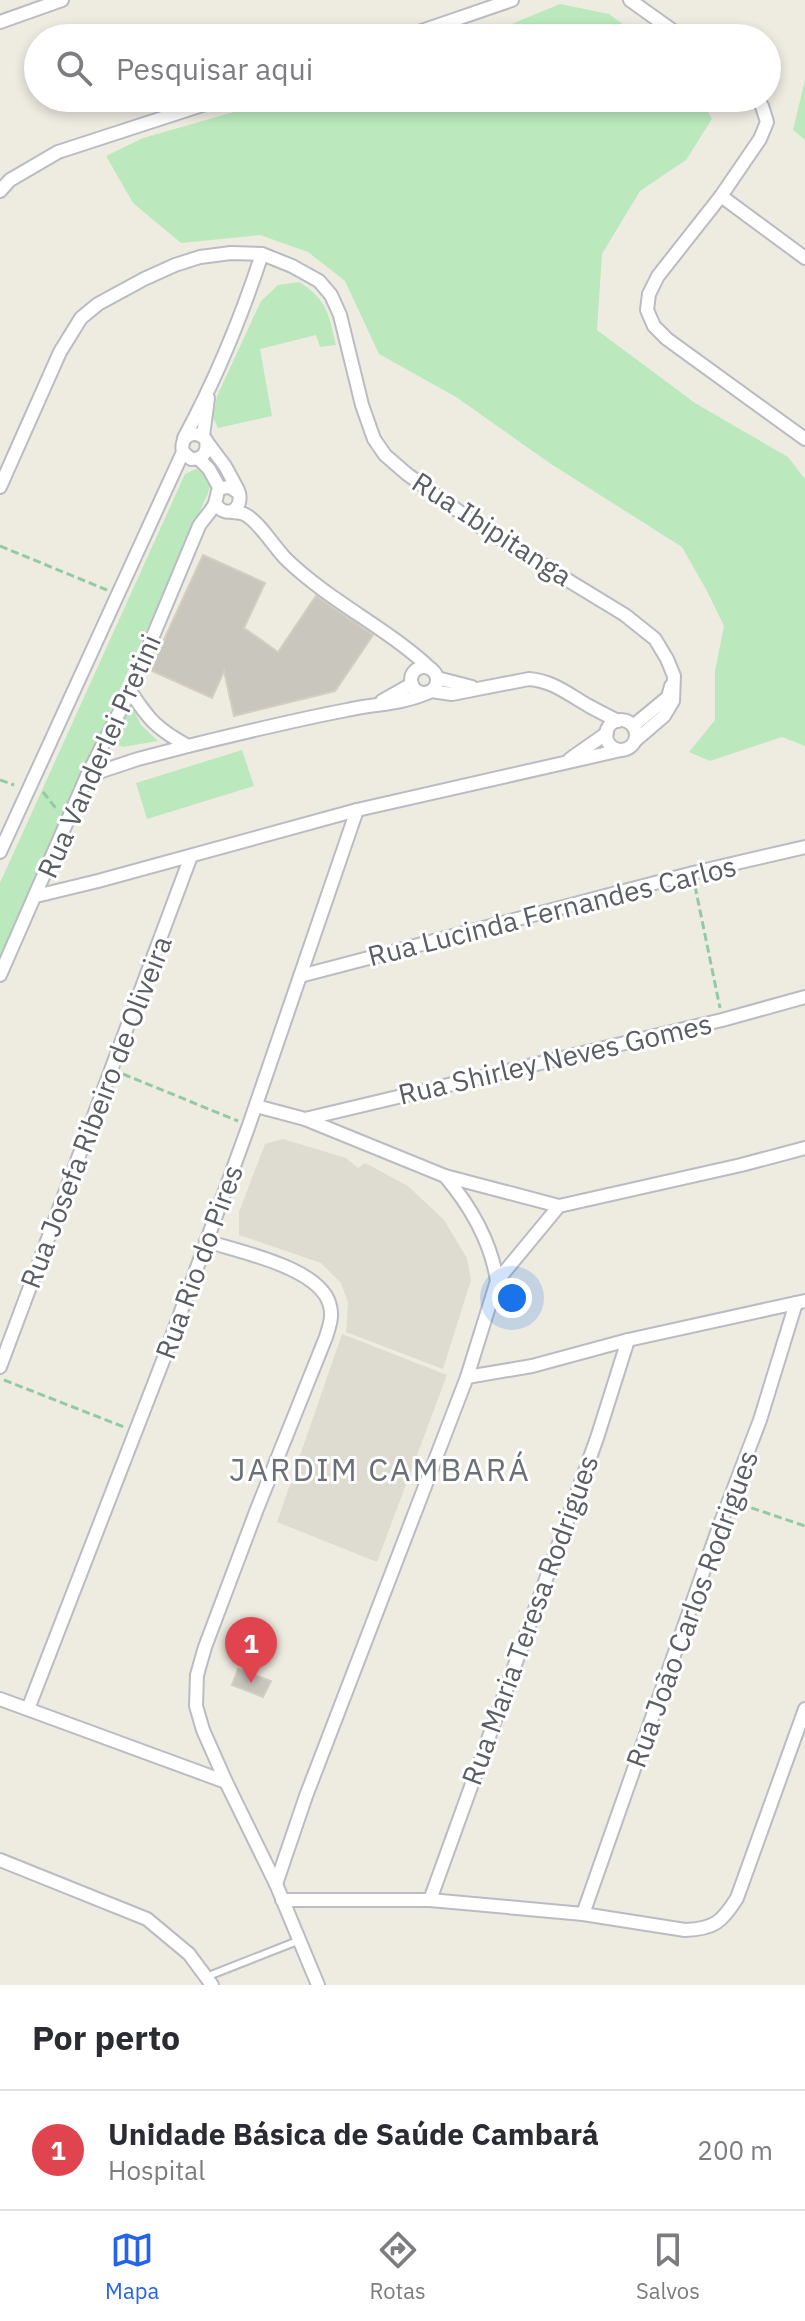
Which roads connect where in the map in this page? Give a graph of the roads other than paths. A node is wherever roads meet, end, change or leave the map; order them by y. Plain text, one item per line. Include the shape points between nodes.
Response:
1 (62, 0) edge
2 (512, 0) edge
3 (630, 0) edge
4 (0, 22) edge
5 (442, 24) edge
6 (663, 24) edge
7 (181, 112) edge
8 (764, 112) edge
9 (0, 191) edge
10 (721, 196) junction
11 (262, 254) junction
12 (805, 258) edge
13 (209, 391) junction
14 (204, 438) junction
15 (805, 439) edge
16 (189, 452) junction
17 (0, 487) edge
18 (220, 489) junction
19 (240, 497) junction
20 (224, 509) junction
21 (266, 536) junction
22 (396, 642) junction
23 (434, 674) junction
24 (674, 676) junction
25 (412, 681) junction
26 (479, 688) junction
27 (130, 691) junction
28 (429, 692) junction
29 (380, 703) junction
30 (633, 726) junction
31 (611, 728) junction
32 (636, 740) junction
33 (188, 746) junction
34 (621, 750) junction
35 (564, 763) junction
36 (87, 776) junction
37 (357, 810) junction
38 (805, 847) edge
39 (0, 852) edge
40 (191, 856) junction
41 (36, 896) junction
42 (0, 975) edge
43 (300, 976) junction
44 (805, 997) edge
45 (256, 1106) junction
46 (305, 1119) junction
47 (805, 1148) edge
48 (445, 1176) junction
49 (559, 1206) junction
50 (206, 1241) junction
51 (497, 1281) junction
52 (801, 1302) edge
53 (628, 1340) junction
54 (0, 1367) edge
55 (467, 1377) junction
56 (0, 1699) edge
57 (28, 1709) junction
58 (805, 1709) edge
59 (226, 1782) junction
60 (0, 1860) edge
61 (276, 1884) junction
62 (282, 1900) junction
63 (430, 1900) junction
64 (583, 1914) junction
65 (300, 1940) junction
66 (209, 1981) edge
67 (318, 1985) edge

1 - 4 street
2 - 5 street
3 - 6 street
7 - 9 street via 58,152
8 - 10 street via 767,122 760,139
10 - 12 street
10 - 15 street via 658,276 647,310 667,339
11 - 13 street
11 - 17 street, Rua Ibipitanga via 231,253 175,265 81,318 60,352
11 - 24 street, Rua Ibipitanga via 319,281 331,295 362,405 385,455 479,526 625,615 655,639
13 - 14 street
13 - 16 street
14 - 16 street via 192,434
14 - 16 street via 205,454
14 - 19 street
16 - 18 street via 209,469
16 - 39 street, Rua Vanderlei Pretini via 169,478
18 - 19 street via 230,487
18 - 20 street via 216,493
19 - 20 street via 238,508
19 - 21 street
20 - 21 street via 244,513
20 - 27 street, Rua Vanderlei Pretini via 199,526
21 - 22 street via 311,581
22 - 23 street via 413,651
22 - 25 street via 410,662
23 - 25 street via 420,669
23 - 26 street
23 - 28 street via 435,688
24 - 30 street via 668,697
24 - 32 street via 673,701
25 - 28 street via 415,689
25 - 29 street
26 - 28 street
26 - 31 street via 542,680 588,705
27 - 33 street via 162,732
27 - 36 street, Rua Vanderlei Pretini
28 - 29 street via 412,700
29 - 33 street
30 - 31 street via 625,721
30 - 32 street
31 - 34 street via 609,743
31 - 35 street
32 - 34 street
33 - 36 street
34 - 35 street
35 - 37 street
36 - 41 street, Rua Vanderlei Pretini
37 - 40 street
37 - 43 street, Rua Rio do Pires
38 - 43 street, Rua Lucinda Fernandes Carlos
40 - 41 street
40 - 54 street, Rua Josefa Ribeiro de Oliveira
41 - 42 street, Rua Vanderlei Pretini
43 - 45 street, Rua Rio do Pires
44 - 46 street, Rua Shirley Neves Gomes
45 - 46 street
45 - 50 street, Rua Rio do Pires
46 - 48 street
47 - 49 street
48 - 49 street
48 - 51 street via 476,1219
49 - 51 street
50 - 57 street, Rua Rio do Pires
50 - 59 street via 311,1279 330,1305 331,1321 197,1675 196,1706
51 - 55 street
52 - 53 street
52 - 64 street, Rua João Carlos Rodrigues
53 - 55 street
53 - 63 street, Rua Maria Teresa Rodrigues
55 - 61 street
56 - 57 street
57 - 59 street
58 - 64 street via 727,1915 715,1926 685,1930
59 - 61 street
60 - 66 street via 147,1919 189,1954
61 - 62 street
62 - 63 street
62 - 65 street
63 - 64 street
65 - 66 lane
65 - 67 street

